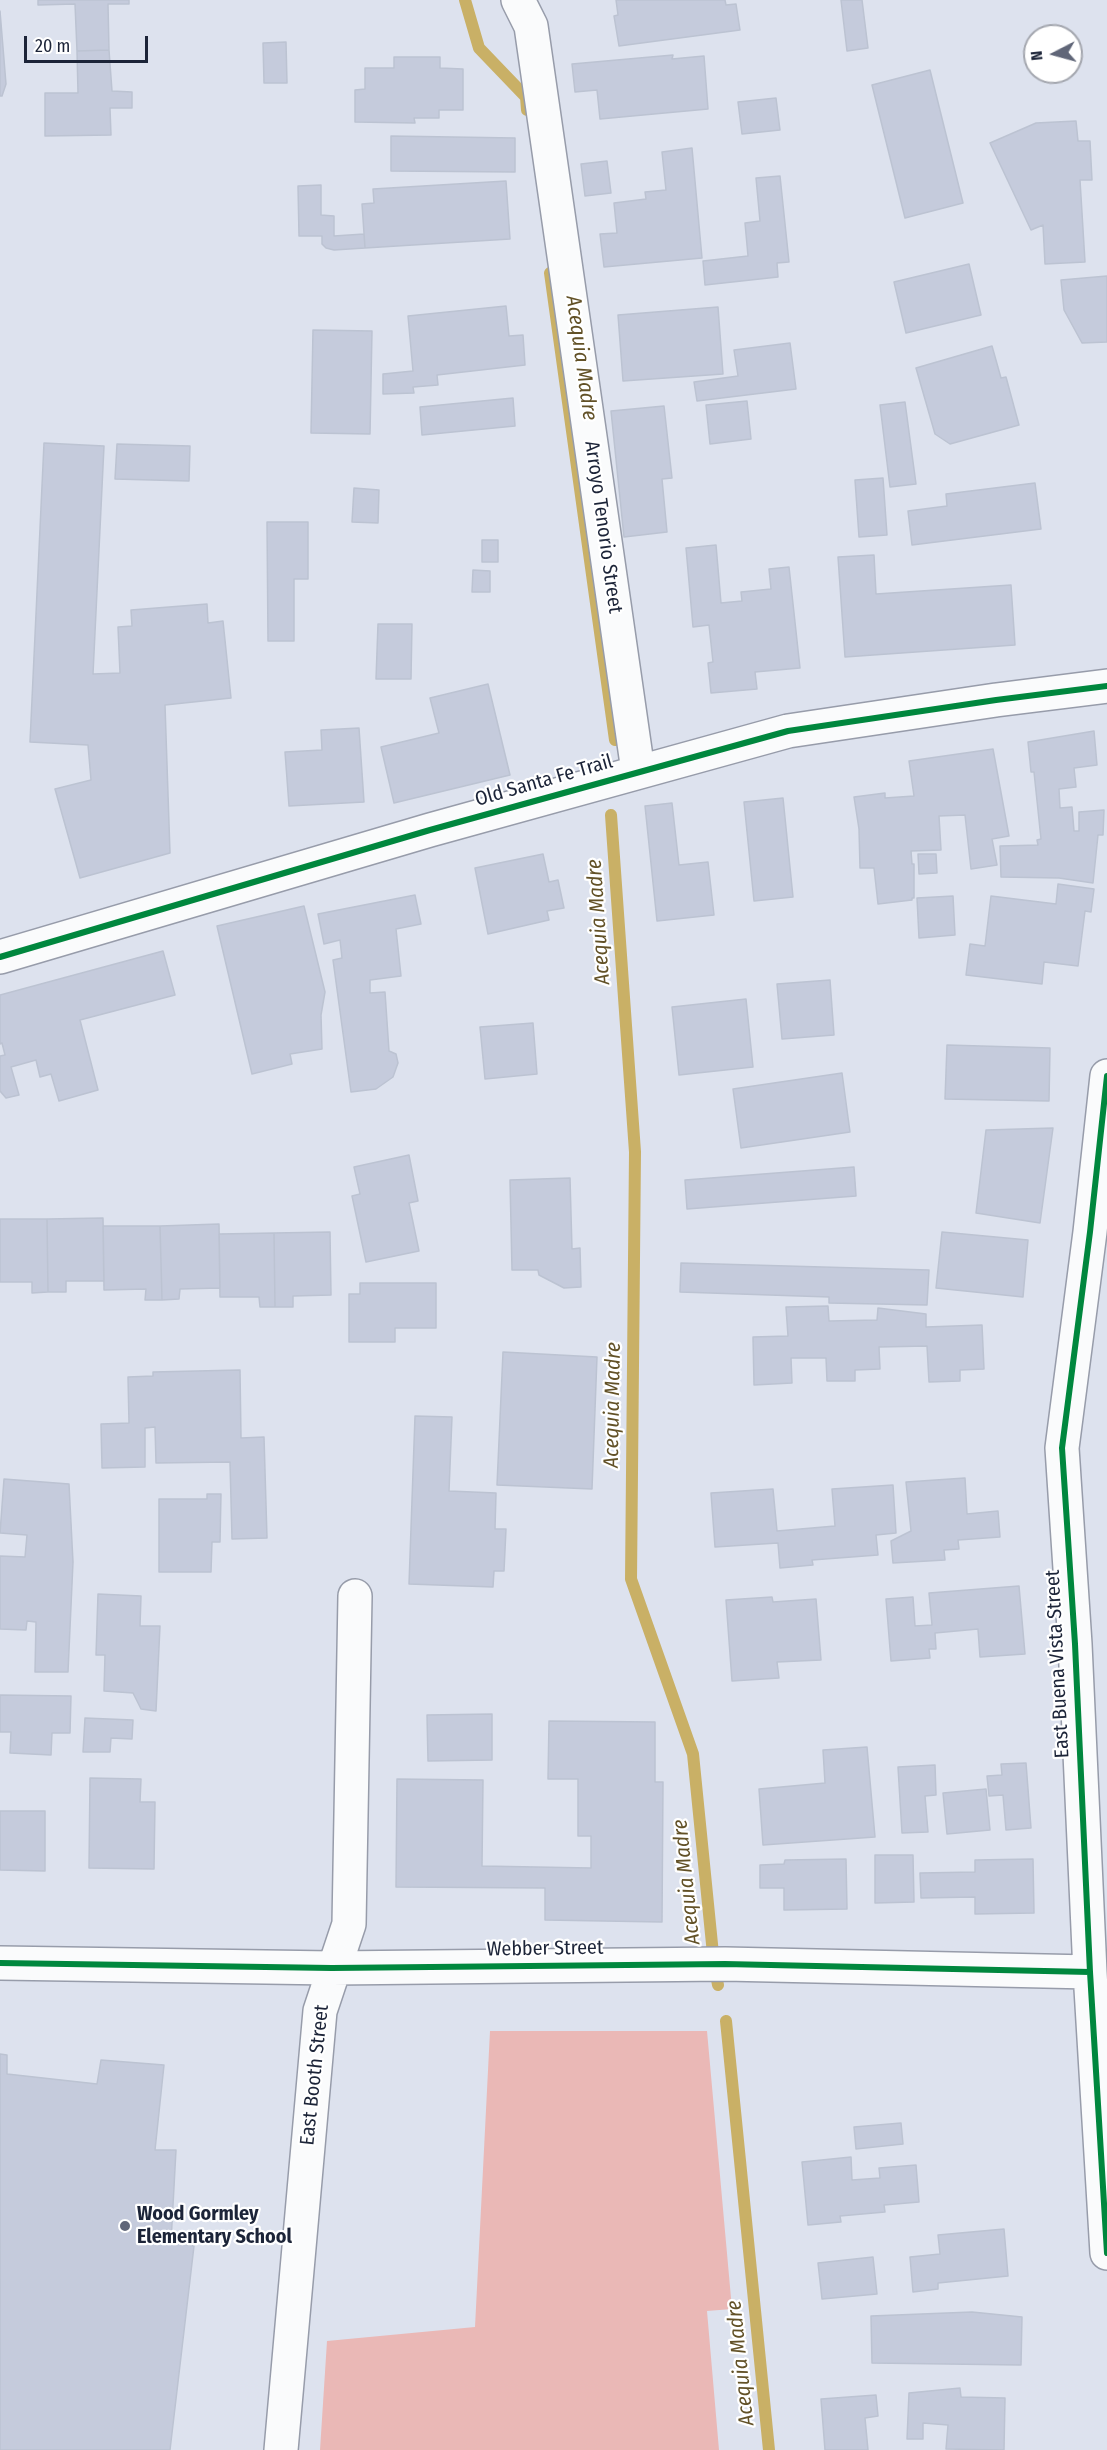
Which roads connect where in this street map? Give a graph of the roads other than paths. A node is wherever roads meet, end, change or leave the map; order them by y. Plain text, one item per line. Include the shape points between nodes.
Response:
1 (518, 0) edge
2 (1107, 686) edge
3 (638, 771) junction
4 (0, 957) edge
5 (1107, 1076) edge
6 (355, 1596) dead end
7 (0, 1963) edge
8 (332, 1968) junction
9 (1090, 1972) junction
10 (1107, 2253) edge
11 (280, 2450) edge

1 - 3 street, Arroyo Tenorio Street via 531,26
2 - 3 street, Old Santa Fe Trail via 788,731
3 - 4 street, Old Santa Fe Trail
5 - 9 street, East Buena Vista Street via 1062,1448
6 - 8 street, East Booth Street via 349,1924
7 - 8 street, Webber Street
8 - 9 street, Webber Street via 725,1964
8 - 11 street, East Booth Street via 320,2011
9 - 10 street, East Buena Vista Street

